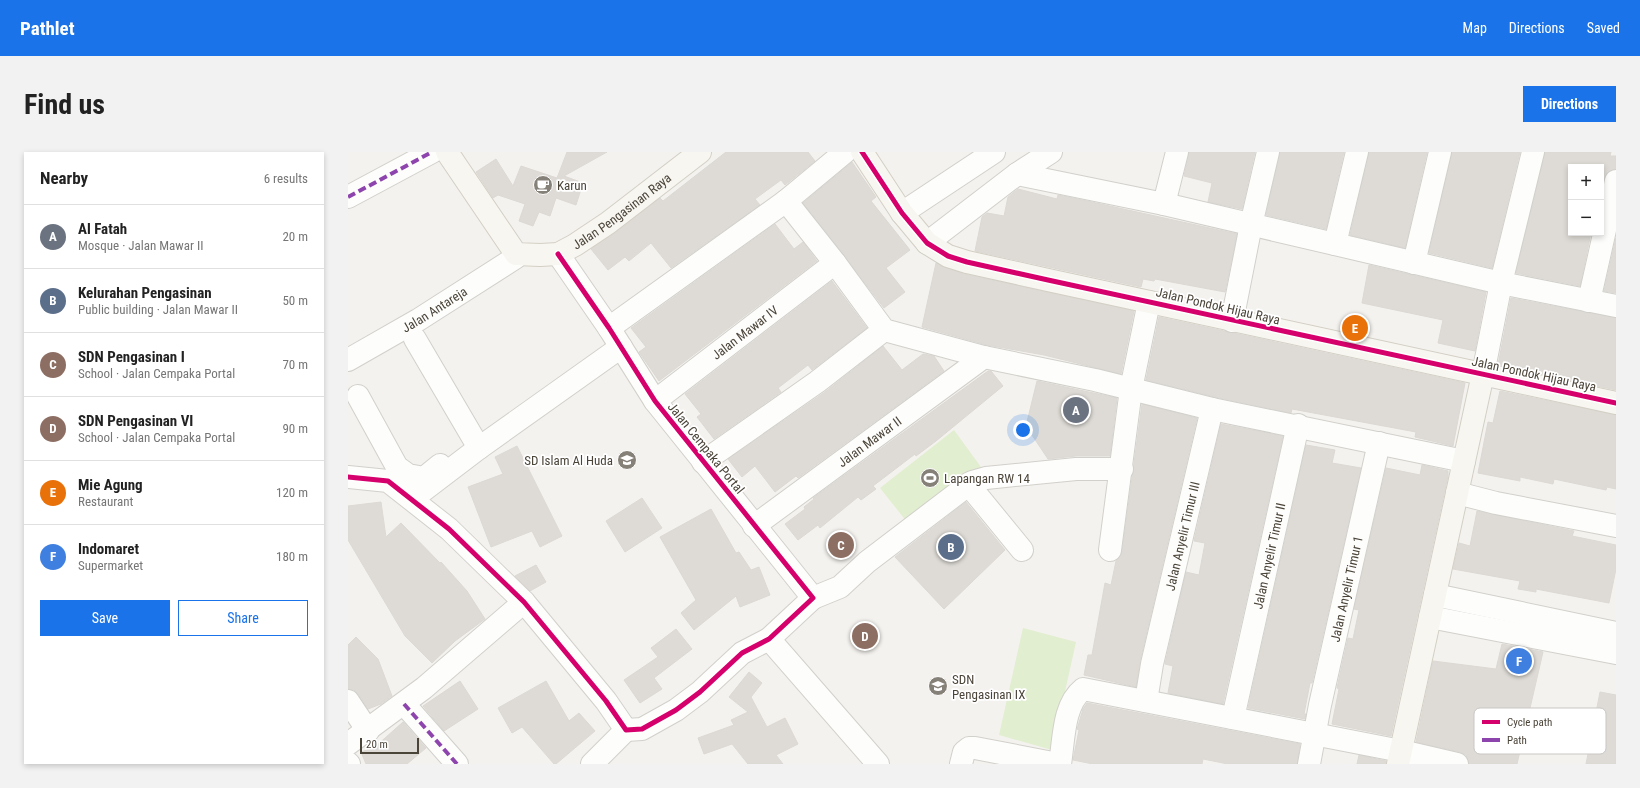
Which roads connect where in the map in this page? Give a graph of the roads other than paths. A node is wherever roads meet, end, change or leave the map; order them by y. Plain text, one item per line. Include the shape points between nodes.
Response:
1 (432, 152) edge
2 (447, 152) edge
3 (700, 152) edge
4 (845, 152) edge
5 (862, 152) edge
6 (994, 152) edge
7 (1051, 152) edge
8 (1177, 152) edge
9 (1268, 152) edge
10 (1357, 152) edge
11 (1440, 152) edge
12 (1533, 152) edge
13 (1017, 174) junction
14 (1616, 181) edge
15 (348, 198) edge
16 (786, 201) junction
17 (1164, 204) junction
18 (902, 213) junction
19 (1251, 224) junction
20 (927, 243) junction
21 (1335, 244) junction
22 (516, 254) junction
23 (558, 254) junction
24 (835, 262) junction
25 (1414, 263) junction
26 (1501, 283) junction
27 (1589, 301) junction
28 (1149, 302) junction
29 (1616, 306) edge
30 (1232, 321) junction
31 (609, 328) junction
32 (884, 330) junction
33 (415, 339) dead end
34 (621, 347) junction
35 (984, 358) junction
36 (348, 360) edge
37 (1483, 374) junction
38 (1131, 389) junction
39 (358, 396) dead end
40 (655, 401) junction
41 (1616, 403) edge
42 (1212, 409) junction
43 (1298, 425) junction
44 (1379, 443) junction
45 (477, 444) junction
46 (1464, 461) junction
47 (703, 462) junction
48 (1122, 469) junction
49 (348, 477) edge
50 (968, 484) junction
51 (1457, 493) junction
52 (412, 500) junction
53 (754, 526) junction
54 (1616, 526) edge
55 (1022, 550) dead end
56 (1110, 550) dead end
57 (1435, 595) junction
58 (813, 598) junction
59 (524, 602) junction
60 (1430, 617) junction
61 (1616, 633) edge
62 (768, 639) junction
63 (1616, 652) edge
64 (348, 701) edge
65 (1146, 701) junction
66 (404, 704) junction
67 (1233, 718) junction
68 (626, 730) junction
69 (368, 731) junction
70 (1315, 735) junction
71 (348, 744) edge
72 (1399, 758) edge
73 (457, 764) edge
74 (592, 764) edge
75 (878, 764) edge
76 (961, 764) edge
77 (1059, 764) edge
78 (1309, 764) edge
79 (1457, 764) edge

1 - 15 street
2 - 22 street
3 - 23 street, Jalan Pengasinan Raya via 608,223
4 - 16 street
5 - 18 street, Jalan Pondok Hijau Raya
6 - 18 street
7 - 13 street
8 - 17 street
9 - 19 street
10 - 21 street
11 - 25 street
12 - 26 street
13 - 17 street
13 - 20 street
14 - 27 street
16 - 24 street
16 - 31 street
17 - 19 street
18 - 20 street, Jalan Pondok Hijau Raya
19 - 21 street
19 - 30 street
20 - 28 street, Jalan Pondok Hijau Raya via 948,256 967,262
21 - 25 street
22 - 23 street, Jalan Pengasinan Raya
22 - 36 street, Jalan Antareja via 515,258 418,320
23 - 31 street, Jalan Cempaka Portal
24 - 32 street
24 - 40 street, Jalan Mawar IV
25 - 26 street
26 - 27 street
26 - 37 street
27 - 29 street
28 - 30 street, Jalan Pondok Hijau Raya
28 - 38 street
30 - 37 street, Jalan Pondok Hijau Raya
31 - 34 street, Jalan Cempaka Portal
32 - 35 street
32 - 47 street via 817,382
33 - 45 street
34 - 40 street, Jalan Cempaka Portal
34 - 45 street
35 - 38 street
35 - 53 street, Jalan Mawar II
37 - 41 street, Jalan Pondok Hijau Raya
37 - 46 street
38 - 42 street
38 - 48 street
39 - 45 street via 397,467 408,476 424,478
40 - 47 street, Jalan Cempaka Portal
42 - 43 street
42 - 65 street, Jalan Anyelir Timur III via 1152,664
43 - 44 street
43 - 67 street, Jalan Anyelir Timur II
44 - 46 street
44 - 70 street, Jalan Anyelir Timur 1
45 - 52 street
46 - 51 street
47 - 53 street, Jalan Cempaka Portal
48 - 50 street via 1076,469 986,478
48 - 56 street
49 - 52 street via 388,481
50 - 55 street
50 - 58 street via 867,562 840,587
51 - 54 street
51 - 57 street
52 - 59 street via 449,529
53 - 58 street, Jalan Cempaka Portal
57 - 60 street
57 - 61 street
58 - 62 street
59 - 66 street
59 - 68 street via 606,701
60 - 63 street
60 - 72 street
62 - 68 street via 742,653 700,692 676,710 642,729
62 - 75 street
64 - 69 street
65 - 67 street
65 - 77 street via 1084,689 1075,696 1070,706
66 - 69 street
66 - 73 street
67 - 70 street
68 - 74 street
69 - 71 street
70 - 72 street
70 - 78 street, Jalan Anyelir Timur 1
72 - 79 street
76 - 77 street via 964,752 969,748 975,748

